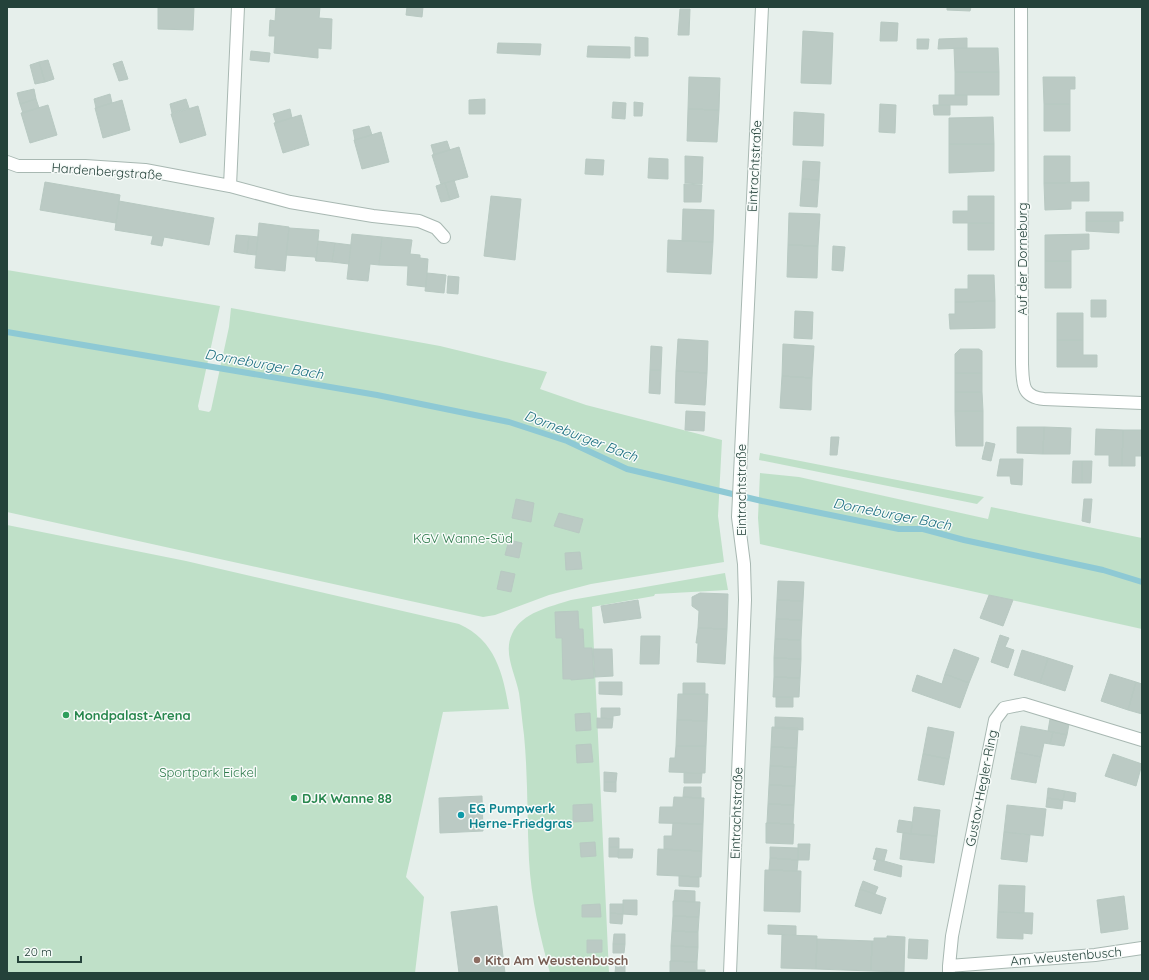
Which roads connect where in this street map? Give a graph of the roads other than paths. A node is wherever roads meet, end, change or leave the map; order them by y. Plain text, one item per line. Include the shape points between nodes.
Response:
1 (238, 7) edge
2 (762, 7) edge
3 (1021, 7) edge
4 (7, 162) edge
5 (230, 186) junction
6 (444, 237) dead end
7 (1142, 402) edge
8 (1142, 740) edge
9 (1142, 948) edge
10 (949, 969) edge
11 (730, 973) edge

1 - 5 street
2 - 11 street, Eintrachtstraße via 738,517 744,564 745,600
3 - 7 street, Auf der Dorneburg via 1022,364 1026,390 1032,397 1044,399
4 - 5 street, Hardenbergstraße via 18,166 86,166 145,170
5 - 6 street, Hardenbergstraße via 290,202 419,221 436,228
8 - 10 street, Gustav-Hegler-Ring via 1024,704 1004,708 995,720 952,936
9 - 10 street, Am Weustenbusch

